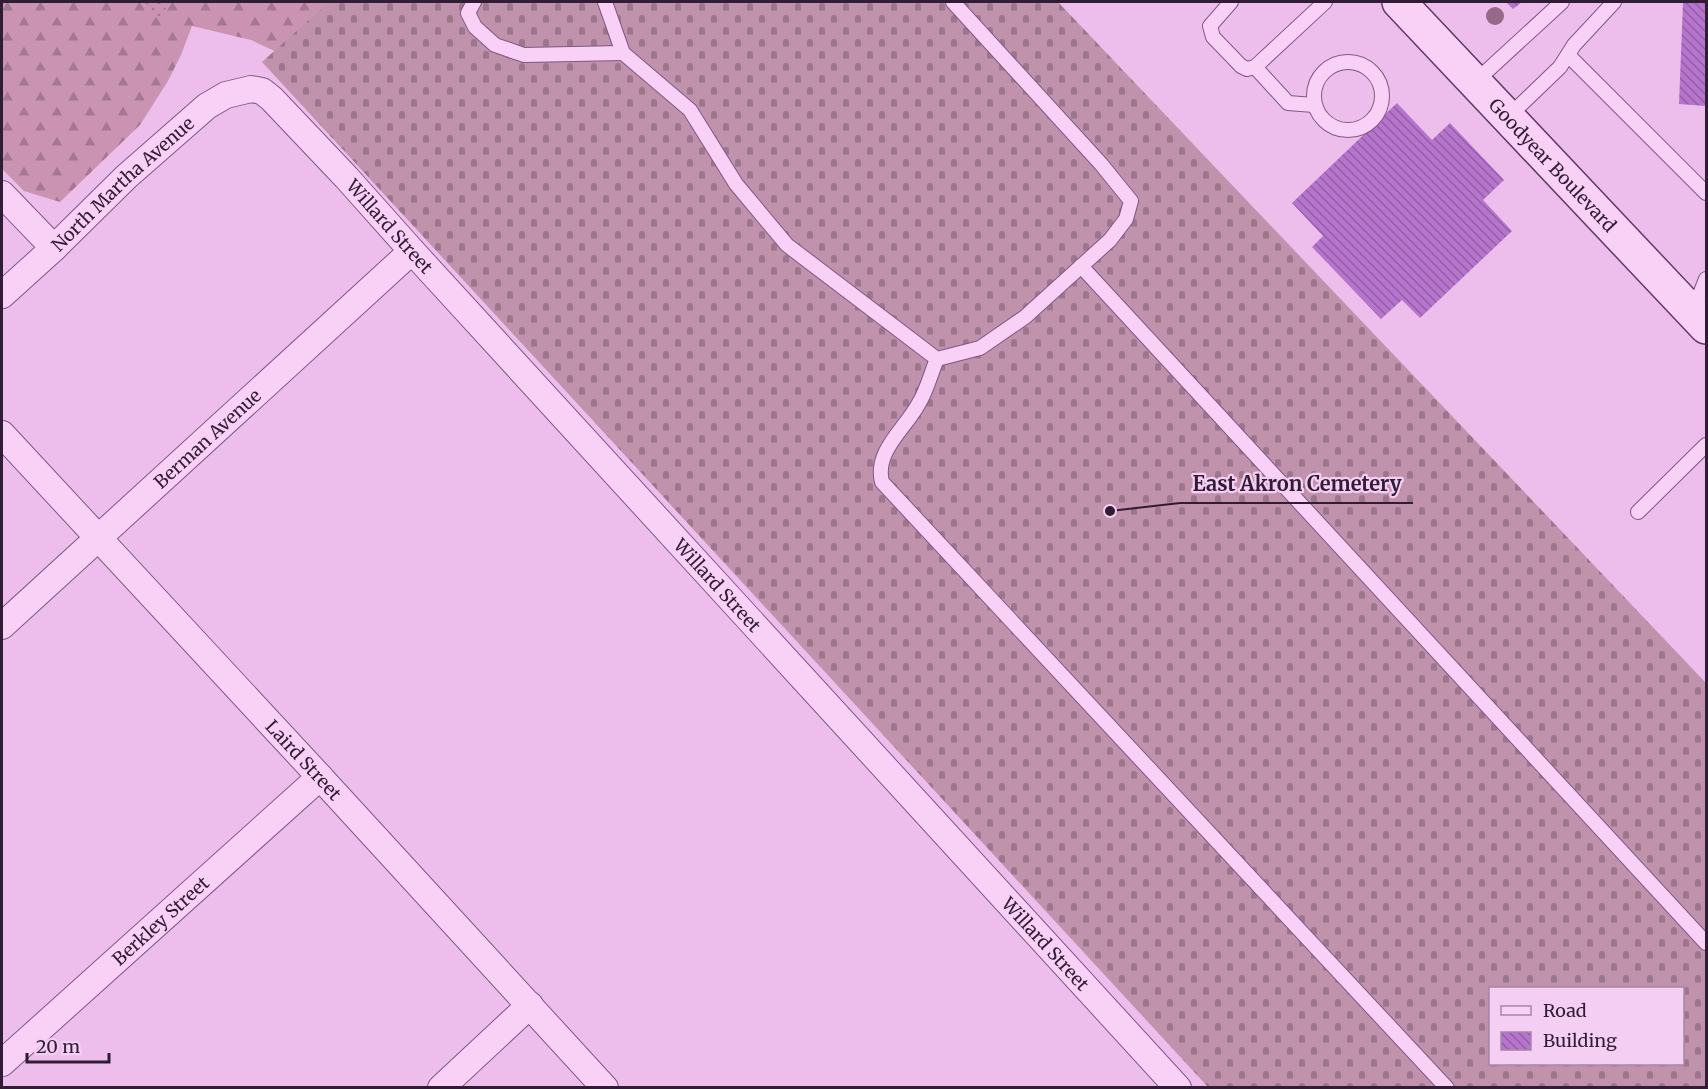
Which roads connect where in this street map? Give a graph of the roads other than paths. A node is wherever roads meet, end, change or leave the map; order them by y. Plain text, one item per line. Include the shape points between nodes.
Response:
1 (474, 2) edge
2 (605, 2) edge
3 (953, 2) edge
4 (1231, 2) edge
5 (1325, 2) edge
6 (1399, 2) edge
7 (1562, 2) edge
8 (1614, 2) edge
9 (623, 53) junction
10 (1568, 55) junction
11 (1255, 67) junction
12 (1475, 82) junction
13 (251, 89) joint
14 (1314, 105) junction
15 (1508, 117) junction
16 (1707, 193) edge
17 (2, 194) edge
18 (54, 248) junction
19 (411, 251) junction
20 (1081, 266) junction
21 (1707, 279) edge
22 (2, 295) edge
23 (1700, 319) edge
24 (937, 359) junction
25 (2, 434) edge
26 (1707, 445) edge
27 (1638, 512) dead end
28 (98, 538) junction
29 (2, 626) edge
30 (320, 777) junction
31 (1707, 943) edge
32 (530, 1005) junction
33 (2, 1063) edge
34 (441, 1088) edge
35 (605, 1088) edge
36 (1179, 1088) edge
37 (1447, 1088) edge

1 - 9 lane via 468,13 475,27 495,45 524,55
2 - 9 lane
3 - 20 lane via 1131,201 1126,219 1110,240
4 - 11 lane via 1210,26 1213,37 1241,66
5 - 11 lane
6 - 12 street, Goodyear Boulevard
7 - 12 lane
8 - 10 lane
9 - 24 lane via 690,110 736,184 787,245
10 - 15 lane
10 - 16 lane
11 - 14 lane via 1288,104
12 - 15 street, Goodyear Boulevard
13 - 18 street, North Martha Avenue via 226,95 190,119
13 - 19 street, Willard Street via 272,99
14 - 14 lane via 1327,124 1350,131 1371,122 1382,101 1381,89 1377,79 1361,65 1340,63 1321,74 1313,94
15 - 23 street, Goodyear Boulevard
17 - 18 street
18 - 22 street, North Martha Avenue
19 - 28 street, Berman Avenue
19 - 36 street, Willard Street
20 - 24 lane via 1025,318 980,348
20 - 31 lane
21 - 23 lane
24 - 37 lane via 920,403 888,446 879,471 882,482
25 - 28 street, Laird Street
26 - 27 lane
28 - 29 street, Berman Avenue
28 - 30 street, Laird Street
30 - 32 street, Laird Street
30 - 33 street, Berkley Street
32 - 34 street
32 - 35 street, Laird Street

